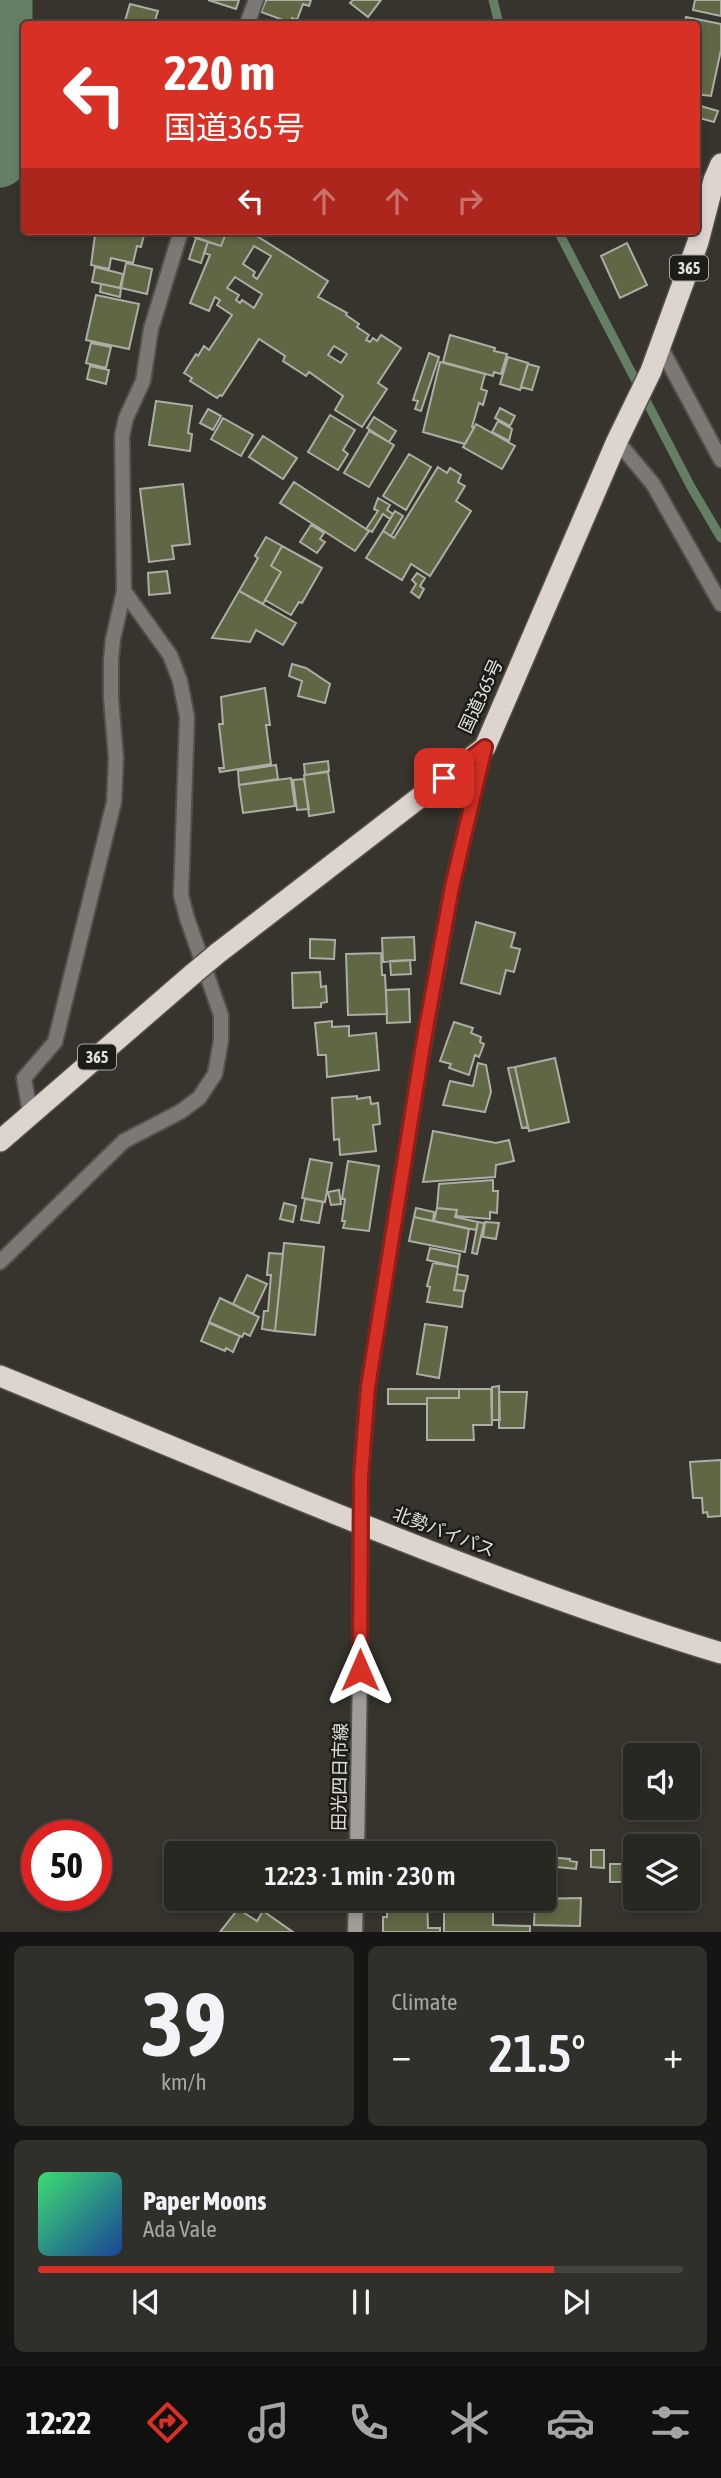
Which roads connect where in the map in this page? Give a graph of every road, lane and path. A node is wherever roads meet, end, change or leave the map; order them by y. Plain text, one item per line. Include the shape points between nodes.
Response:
1 (256, 0) edge
2 (248, 21) edge
3 (721, 164) edge
4 (700, 234) edge
5 (180, 235) edge
6 (700, 235) edge
7 (660, 346) junction
8 (617, 441) junction
9 (721, 460) edge
10 (124, 591) junction
11 (721, 604) edge
12 (485, 747) junction
13 (30, 1113) junction
14 (0, 1141) edge
15 (0, 1262) edge
16 (0, 1376) edge
17 (721, 1653) edge
18 (357, 1841) edge
19 (356, 1911) edge
20 (355, 1932) edge

1 - 2 street
3 - 4 highway, 国道365号 / 365
5 - 10 street via 151,329 143,381 122,436
6 - 7 highway, 国道365号 / 365
7 - 8 highway, 国道365号 / 365
7 - 9 street
8 - 11 street via 653,484
8 - 12 highway, 国道365号 / 365
10 - 13 street via 111,660 114,802 55,1042 24,1078
10 - 15 street via 170,655 187,717 181,895 221,1015 215,1074 199,1098 180,1112 124,1141
12 - 13 highway, 国道365号 / 365, bridge via 218,953
12 - 18 main road, 田光四日市線, bridge via 452,887 368,1387 361,1476
13 - 14 highway, 国道365号 / 365
16 - 17 highway, 北勢バイパス via 443,1557
19 - 20 main road

